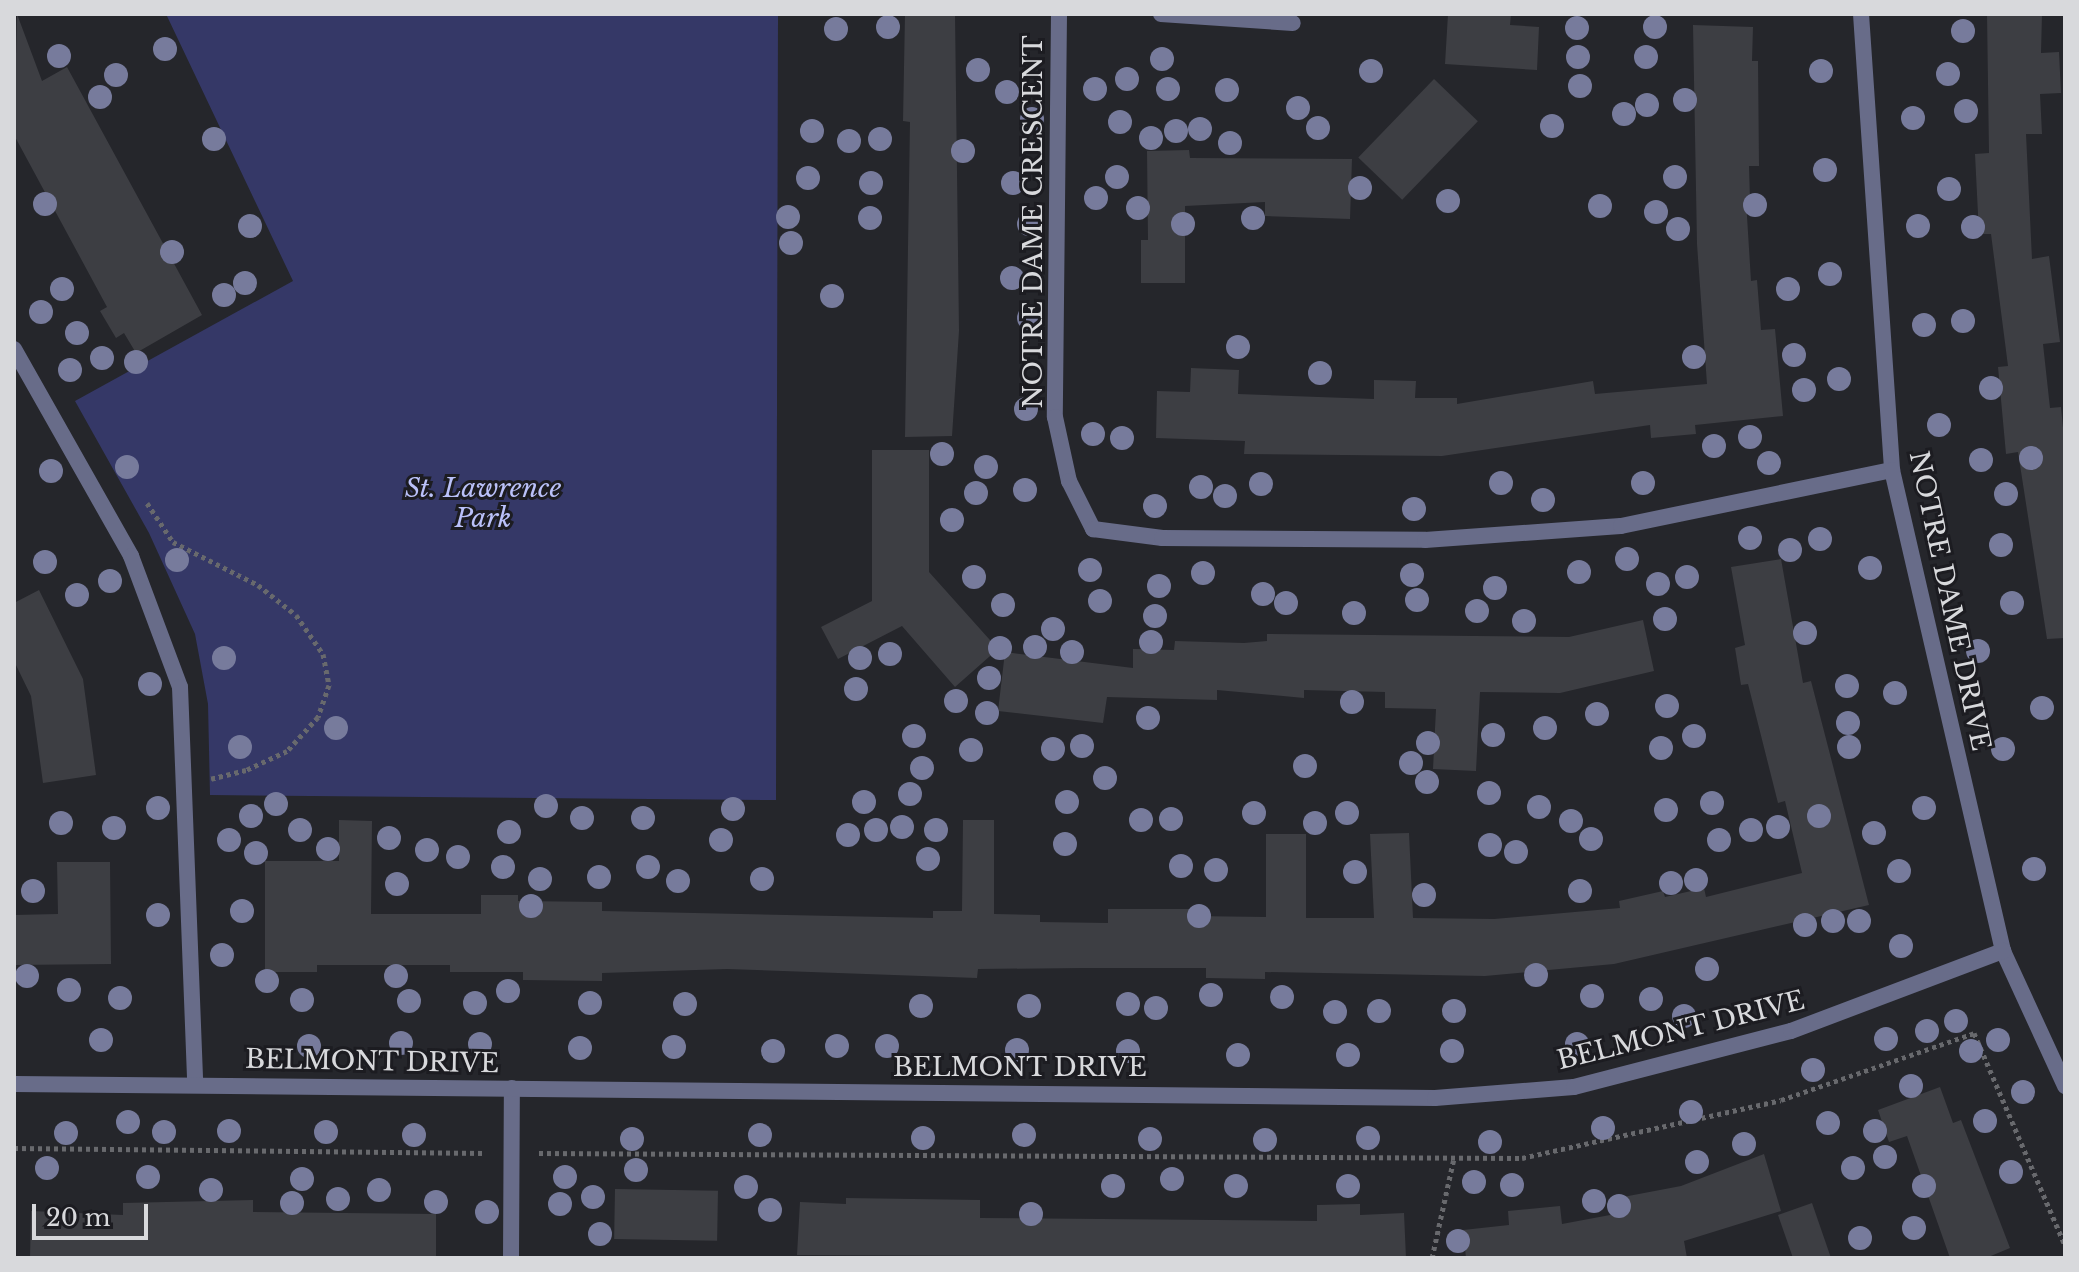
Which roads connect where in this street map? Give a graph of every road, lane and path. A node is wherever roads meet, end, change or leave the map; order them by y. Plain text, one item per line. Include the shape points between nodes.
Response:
1 (1059, 14) edge
2 (1161, 14) edge
3 (1861, 14) edge
4 (1293, 23) dead end
5 (16, 359) edge
6 (1892, 470) junction
7 (147, 503) dead end
8 (210, 779) dead end
9 (2003, 951) junction
10 (195, 1083) junction
11 (14, 1084) edge
12 (2065, 1086) edge
13 (512, 1088) junction
14 (14, 1148) edge
15 (488, 1153) dead end
16 (534, 1153) dead end
17 (1454, 1158) junction
18 (2065, 1245) edge
19 (511, 1258) edge
20 (1432, 1258) edge

1 - 6 street, NOTRE DAME CRESCENT via 1055,417 1069,481 1093,529 1162,538 1425,540 1606,527
2 - 4 street
3 - 6 street, NOTRE DAME DRIVE
5 - 10 street via 131,556 180,687
6 - 9 street, NOTRE DAME DRIVE
7 - 8 path via 173,542 258,585 296,615 323,654 329,685 318,717 298,740 287,751 246,770
9 - 12 street, NOTRE DAME DRIVE
9 - 13 street, BELMONT DRIVE via 1791,1031 1574,1087 1435,1098
10 - 11 street, BELMONT DRIVE
10 - 13 street, BELMONT DRIVE
13 - 19 street
14 - 15 path
16 - 17 path
17 - 18 path via 1522,1158 1750,1107 1974,1033
17 - 20 path

